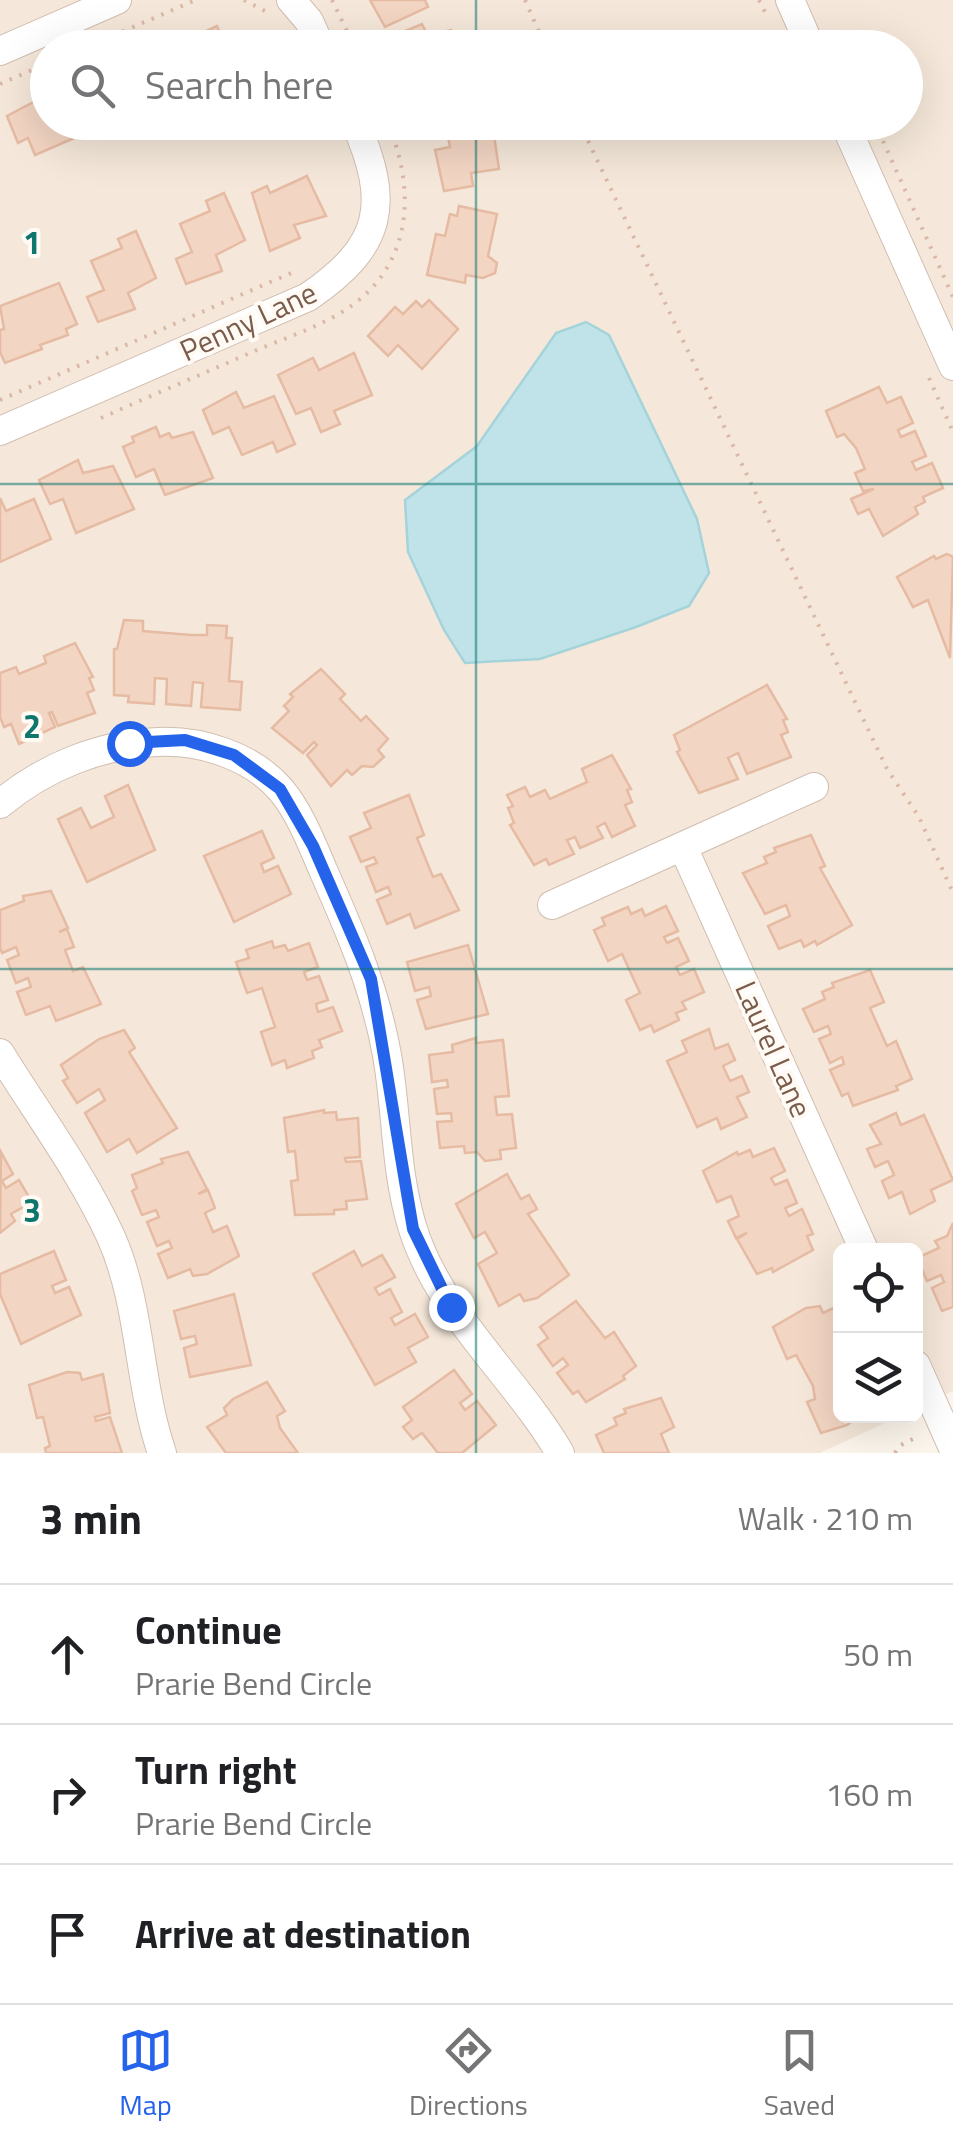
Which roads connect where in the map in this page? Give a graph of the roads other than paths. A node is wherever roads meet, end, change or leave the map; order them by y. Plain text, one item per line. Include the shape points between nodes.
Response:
1 (116, 0) edge
2 (291, 0) edge
3 (790, 0) edge
4 (48, 30) edge
5 (313, 30) edge
6 (803, 30) edge
7 (30, 38) edge
8 (0, 51) edge
9 (362, 140) edge
10 (852, 140) edge
11 (953, 366) edge
12 (0, 431) edge
13 (814, 788) dead end
14 (0, 804) edge
15 (683, 847) junction
16 (552, 904) dead end
17 (0, 1053) edge
18 (861, 1243) edge
19 (923, 1381) edge
20 (953, 1448) edge
21 (162, 1453) edge
22 (560, 1453) edge

1 - 4 street
2 - 5 street
3 - 6 street
7 - 8 street
9 - 12 street, Penny Lane via 376,200 370,236 347,271 308,296
10 - 11 street
13 - 15 street
14 - 22 street via 79,758 129,743 185,740 234,755 280,789 313,846 371,979 413,1229 451,1307 532,1405
15 - 16 street
15 - 18 street, Laurel Lane
17 - 21 street via 111,1237 130,1295 147,1410
19 - 20 street

